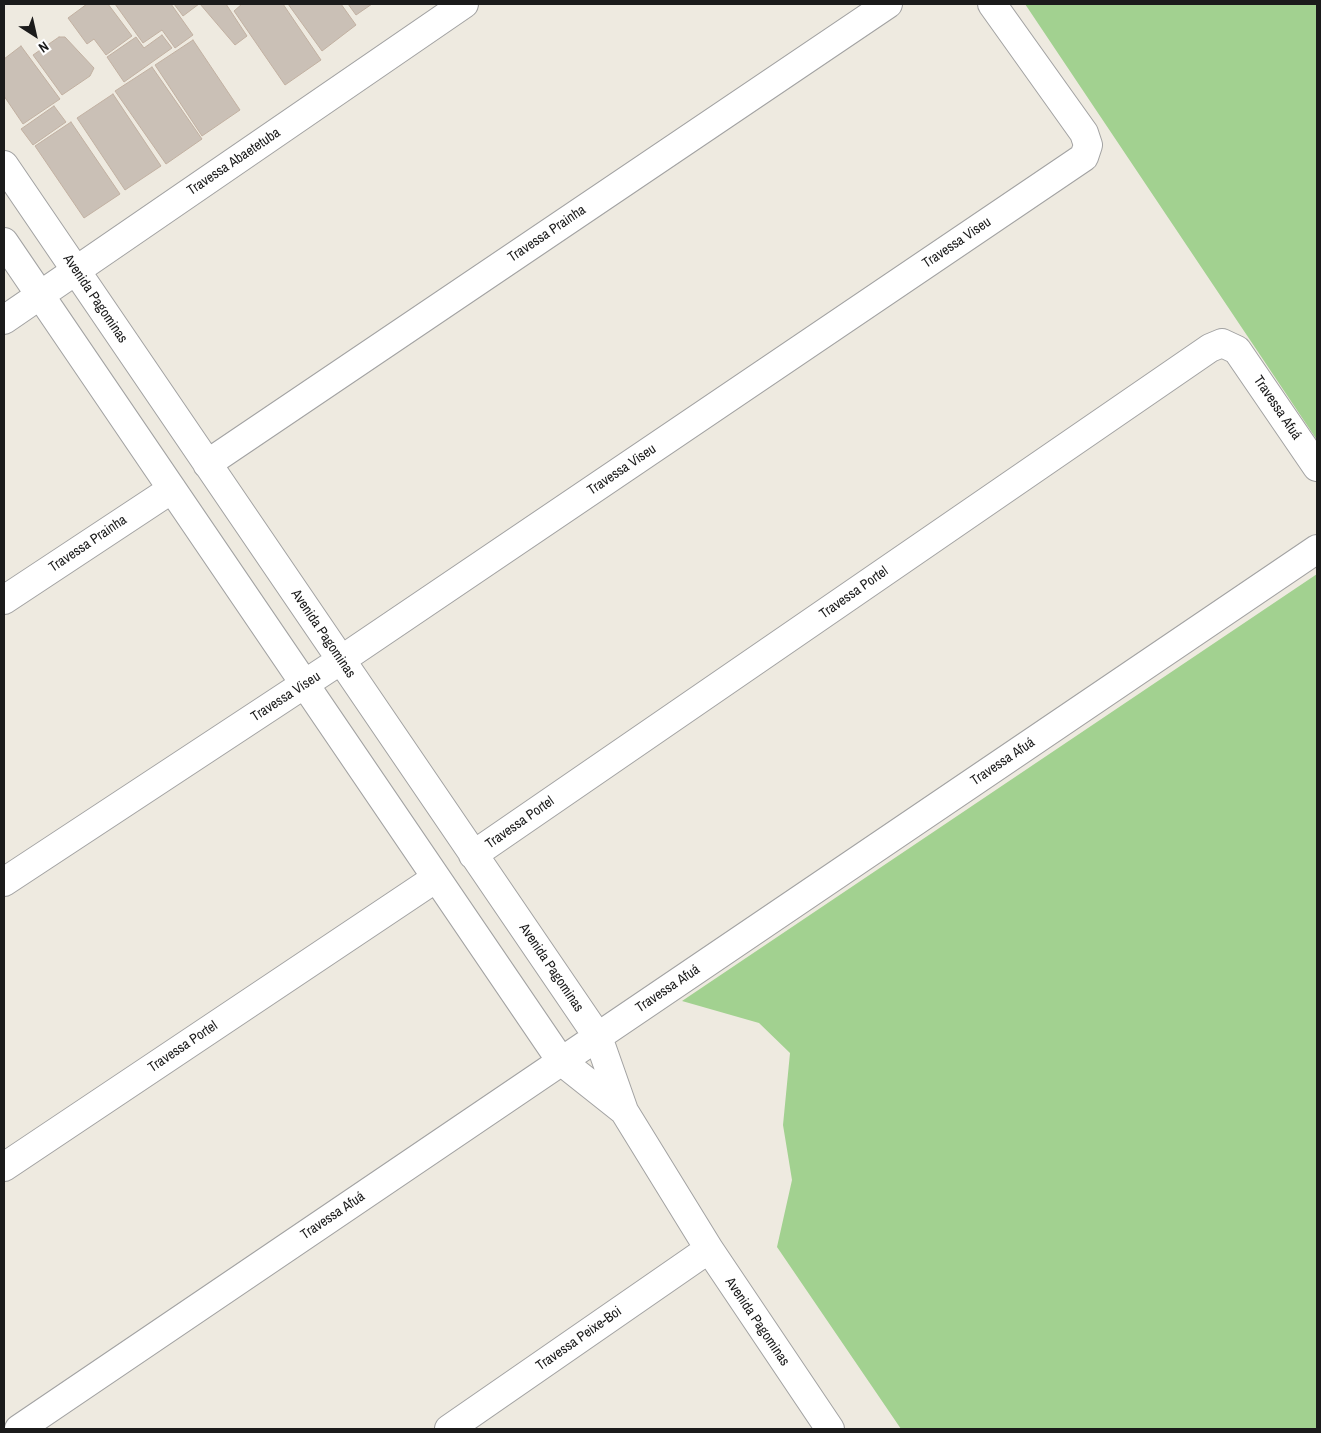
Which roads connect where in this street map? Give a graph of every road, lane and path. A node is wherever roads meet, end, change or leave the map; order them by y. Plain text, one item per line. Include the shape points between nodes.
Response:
1 (464, 4) edge
2 (888, 4) edge
3 (992, 4) edge
4 (4, 165) edge
5 (4, 242) edge
6 (76, 270) junction
7 (40, 295) junction
8 (4, 320) edge
9 (1237, 350) joint
10 (207, 464) junction
11 (1317, 467) edge
12 (172, 489) junction
13 (1317, 549) edge
14 (4, 600) edge
15 (341, 660) junction
16 (305, 684) junction
17 (474, 855) junction
18 (436, 878) junction
19 (4, 882) edge
20 (598, 1037) junction
21 (561, 1061) junction
22 (624, 1111) junction
23 (4, 1167) edge
24 (708, 1249) junction
25 (19, 1429) edge
26 (449, 1429) edge
27 (830, 1429) edge

1 - 6 street, Travessa Abaetetuba
2 - 10 street, Travessa Prainha
3 - 15 street, Travessa Viseu via 1084,133 1088,145 1084,157
4 - 6 street, Avenida Pagominas
5 - 7 street, Avenida Pagominas
6 - 7 street, Travessa Abaetetuba
6 - 10 street, Avenida Pagominas
7 - 8 street, Travessa Abaetetuba
7 - 12 street, Avenida Pagominas
9 - 11 street, Travessa Afuá
9 - 17 street, Travessa Portel via 1222,343 1210,348
10 - 15 street, Avenida Pagominas
12 - 14 street, Travessa Prainha
12 - 16 street, Avenida Pagominas
13 - 20 street, Travessa Afuá
15 - 16 street, Travessa Viseu
15 - 17 street, Avenida Pagominas
16 - 18 street, Avenida Pagominas
16 - 19 street, Travessa Viseu
17 - 20 street, Avenida Pagominas
18 - 21 street, Avenida Pagominas
18 - 23 street, Travessa Portel
20 - 21 street, Travessa Afuá
20 - 22 street, Avenida Pagominas
21 - 22 street, Avenida Pagominas
21 - 25 street, Travessa Afuá
22 - 24 street, Avenida Pagominas
24 - 26 street, Travessa Peixe-Boi
24 - 27 street, Avenida Pagominas

